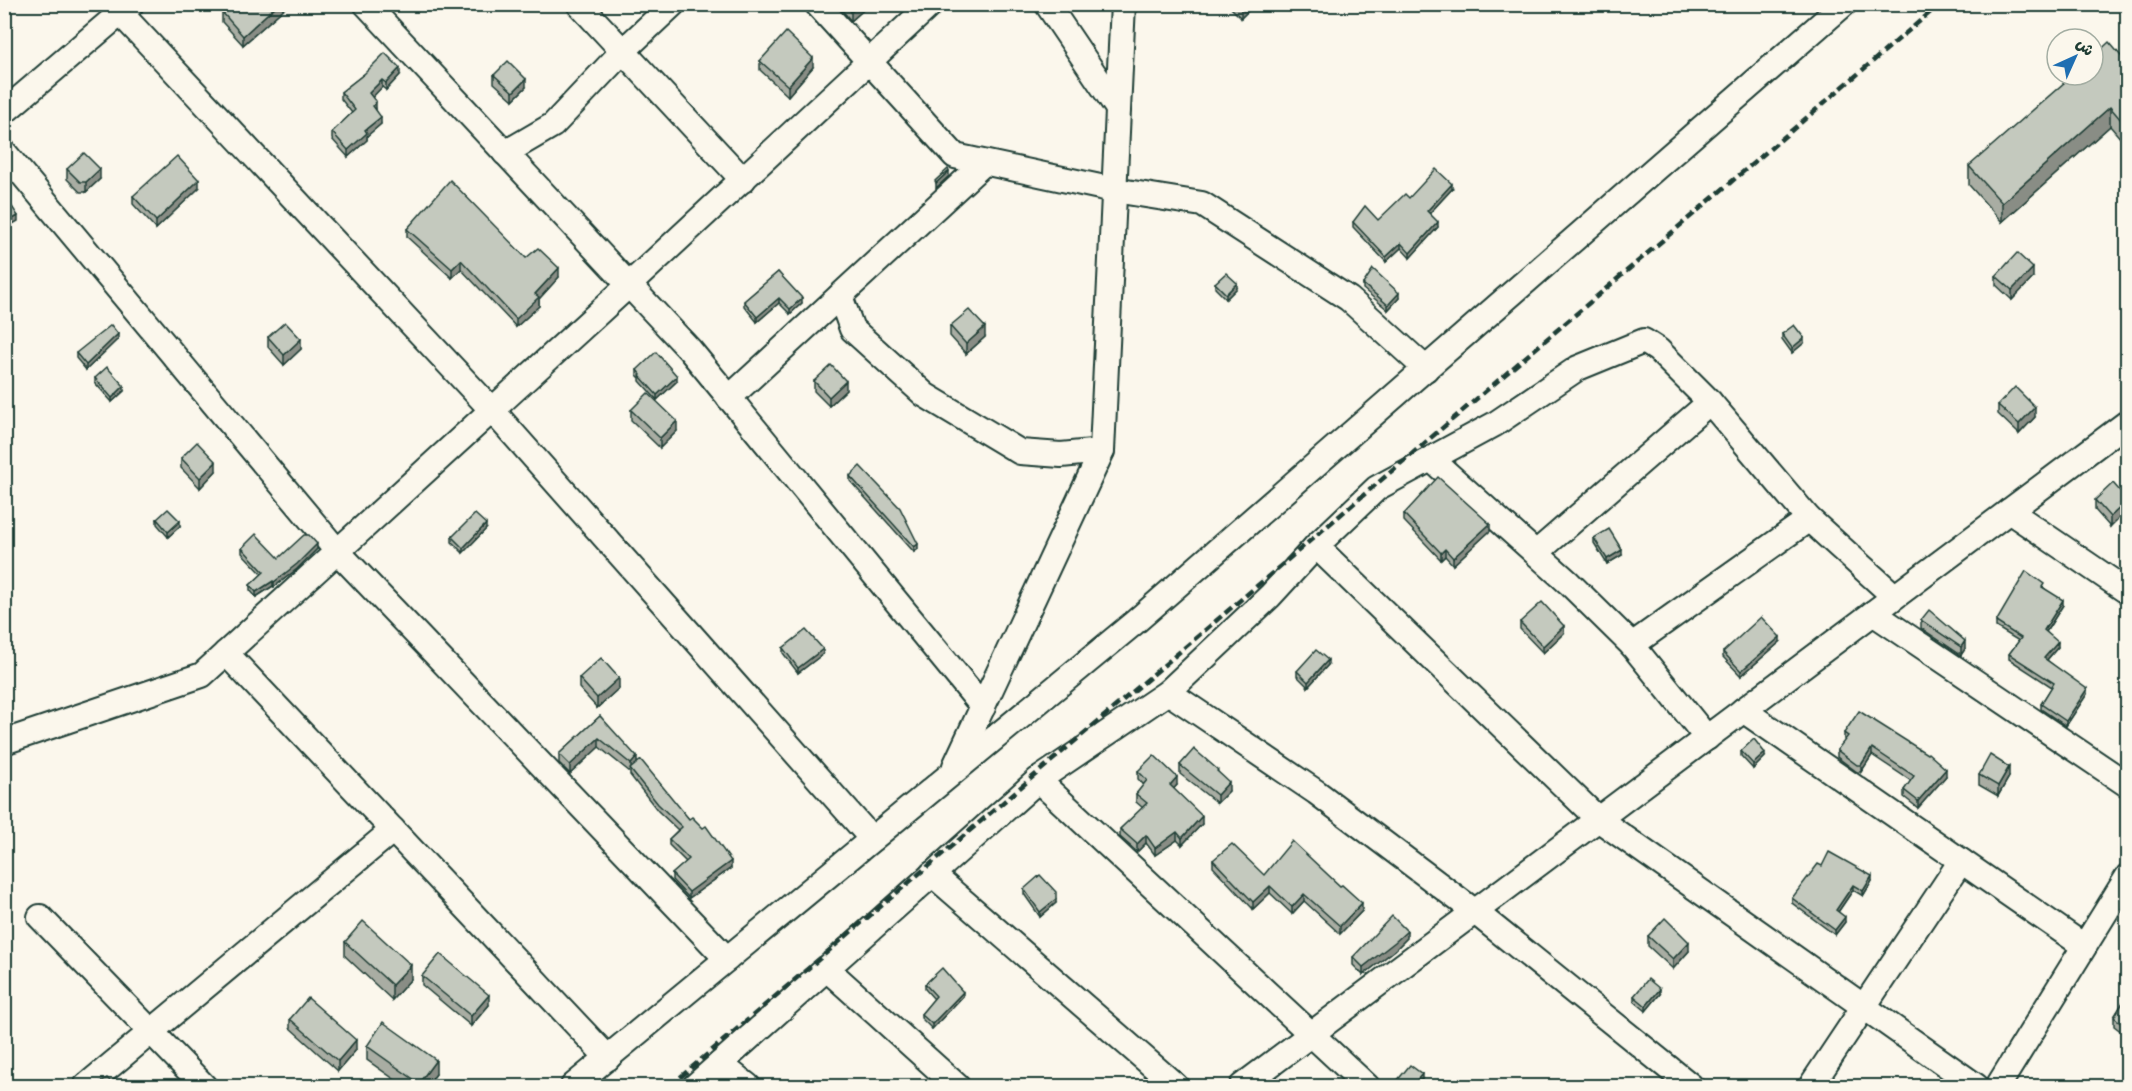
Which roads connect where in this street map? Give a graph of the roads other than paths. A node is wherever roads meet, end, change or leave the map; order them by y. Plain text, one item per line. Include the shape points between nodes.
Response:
1 (366, 4) edge
2 (579, 4) edge
3 (673, 4) edge
4 (817, 4) edge
5 (931, 4) edge
6 (1047, 4) edge
7 (1122, 4) edge
8 (1844, 4) edge
9 (121, 8) edge
10 (623, 51) junction
11 (870, 62) junction
12 (1118, 109) junction
13 (4, 112) edge
14 (4, 152) edge
15 (505, 153) junction
16 (984, 163) junction
17 (743, 180) junction
18 (1114, 190) junction
19 (629, 285) junction
20 (840, 296) junction
21 (1426, 369) junction
22 (729, 398) junction
23 (1710, 402) junction
24 (492, 410) junction
25 (2127, 422) edge
26 (1102, 451) junction
27 (1431, 459) junction
28 (2009, 511) junction
29 (1809, 519) junction
30 (1316, 546) junction
31 (337, 551) junction
32 (1536, 554) junction
33 (2127, 592) edge
34 (1894, 596) junction
35 (1873, 613) junction
36 (1632, 645) junction
37 (226, 653) junction
38 (1168, 692) junction
39 (983, 707) junction
40 (1743, 710) junction
41 (1707, 738) junction
42 (4, 742) edge
43 (952, 774) junction
44 (1038, 780) junction
45 (2127, 785) edge
46 (1598, 819) junction
47 (393, 830) junction
48 (872, 839) junction
49 (1960, 861) junction
50 (932, 874) junction
51 (2127, 876) edge
52 (1474, 911) junction
53 (40, 917) dead end
54 (2084, 946) junction
55 (728, 959) junction
56 (827, 969) junction
57 (1864, 1007) junction
58 (152, 1033) junction
59 (1310, 1035) junction
60 (608, 1058) junction
61 (720, 1064) junction
62 (86, 1086) edge
63 (204, 1086) edge
64 (573, 1086) edge
65 (695, 1086) edge
66 (748, 1086) edge
67 (957, 1086) edge
68 (1176, 1086) edge
69 (1242, 1086) edge
70 (1367, 1086) edge
71 (1691, 1086) edge
72 (1811, 1086) edge
73 (1977, 1086) edge
74 (1998, 1086) edge

1 - 15 street
2 - 10 street
3 - 10 street
4 - 11 street
5 - 11 street
6 - 12 street
7 - 12 street
8 - 21 street
9 - 13 street
9 - 24 street
10 - 15 street via 553,124
10 - 17 street
11 - 16 street via 955,156
11 - 17 street
12 - 18 street
14 - 31 street
15 - 19 street
16 - 18 street
16 - 20 street
17 - 19 street
18 - 21 street via 1202,204 1349,299
18 - 26 street
19 - 22 street
19 - 24 street
20 - 22 street
20 - 26 street via 852,329 925,395 1020,452 1061,455
21 - 43 street via 1134,623
22 - 39 street
23 - 27 street via 1644,341 1578,368 1495,424
23 - 29 street
23 - 32 street
24 - 31 street
24 - 48 street
25 - 28 street
26 - 39 street
27 - 30 street via 1377,489
27 - 32 street
28 - 33 street
28 - 34 street
29 - 34 street
29 - 36 street
30 - 38 street via 1270,596
30 - 46 street
31 - 37 street
31 - 55 street
32 - 36 street
34 - 35 street
35 - 40 street
35 - 45 street
36 - 41 street
37 - 42 street via 201,675
37 - 47 street
38 - 44 street
38 - 52 street via 1316,792
39 - 43 street
40 - 41 street
40 - 49 street
41 - 46 street
43 - 48 street
44 - 50 street
44 - 59 street
46 - 52 street
46 - 57 street
47 - 58 street
47 - 60 street
48 - 55 street
49 - 54 street
49 - 57 street
50 - 56 street
50 - 68 street
51 - 54 street
52 - 59 street
52 - 71 street
53 - 58 street
54 - 74 street
55 - 60 street
56 - 61 street
56 - 67 street
57 - 72 street
57 - 73 street
58 - 62 street
58 - 63 street
59 - 69 street
59 - 70 street
60 - 64 street
61 - 65 street
61 - 66 street

